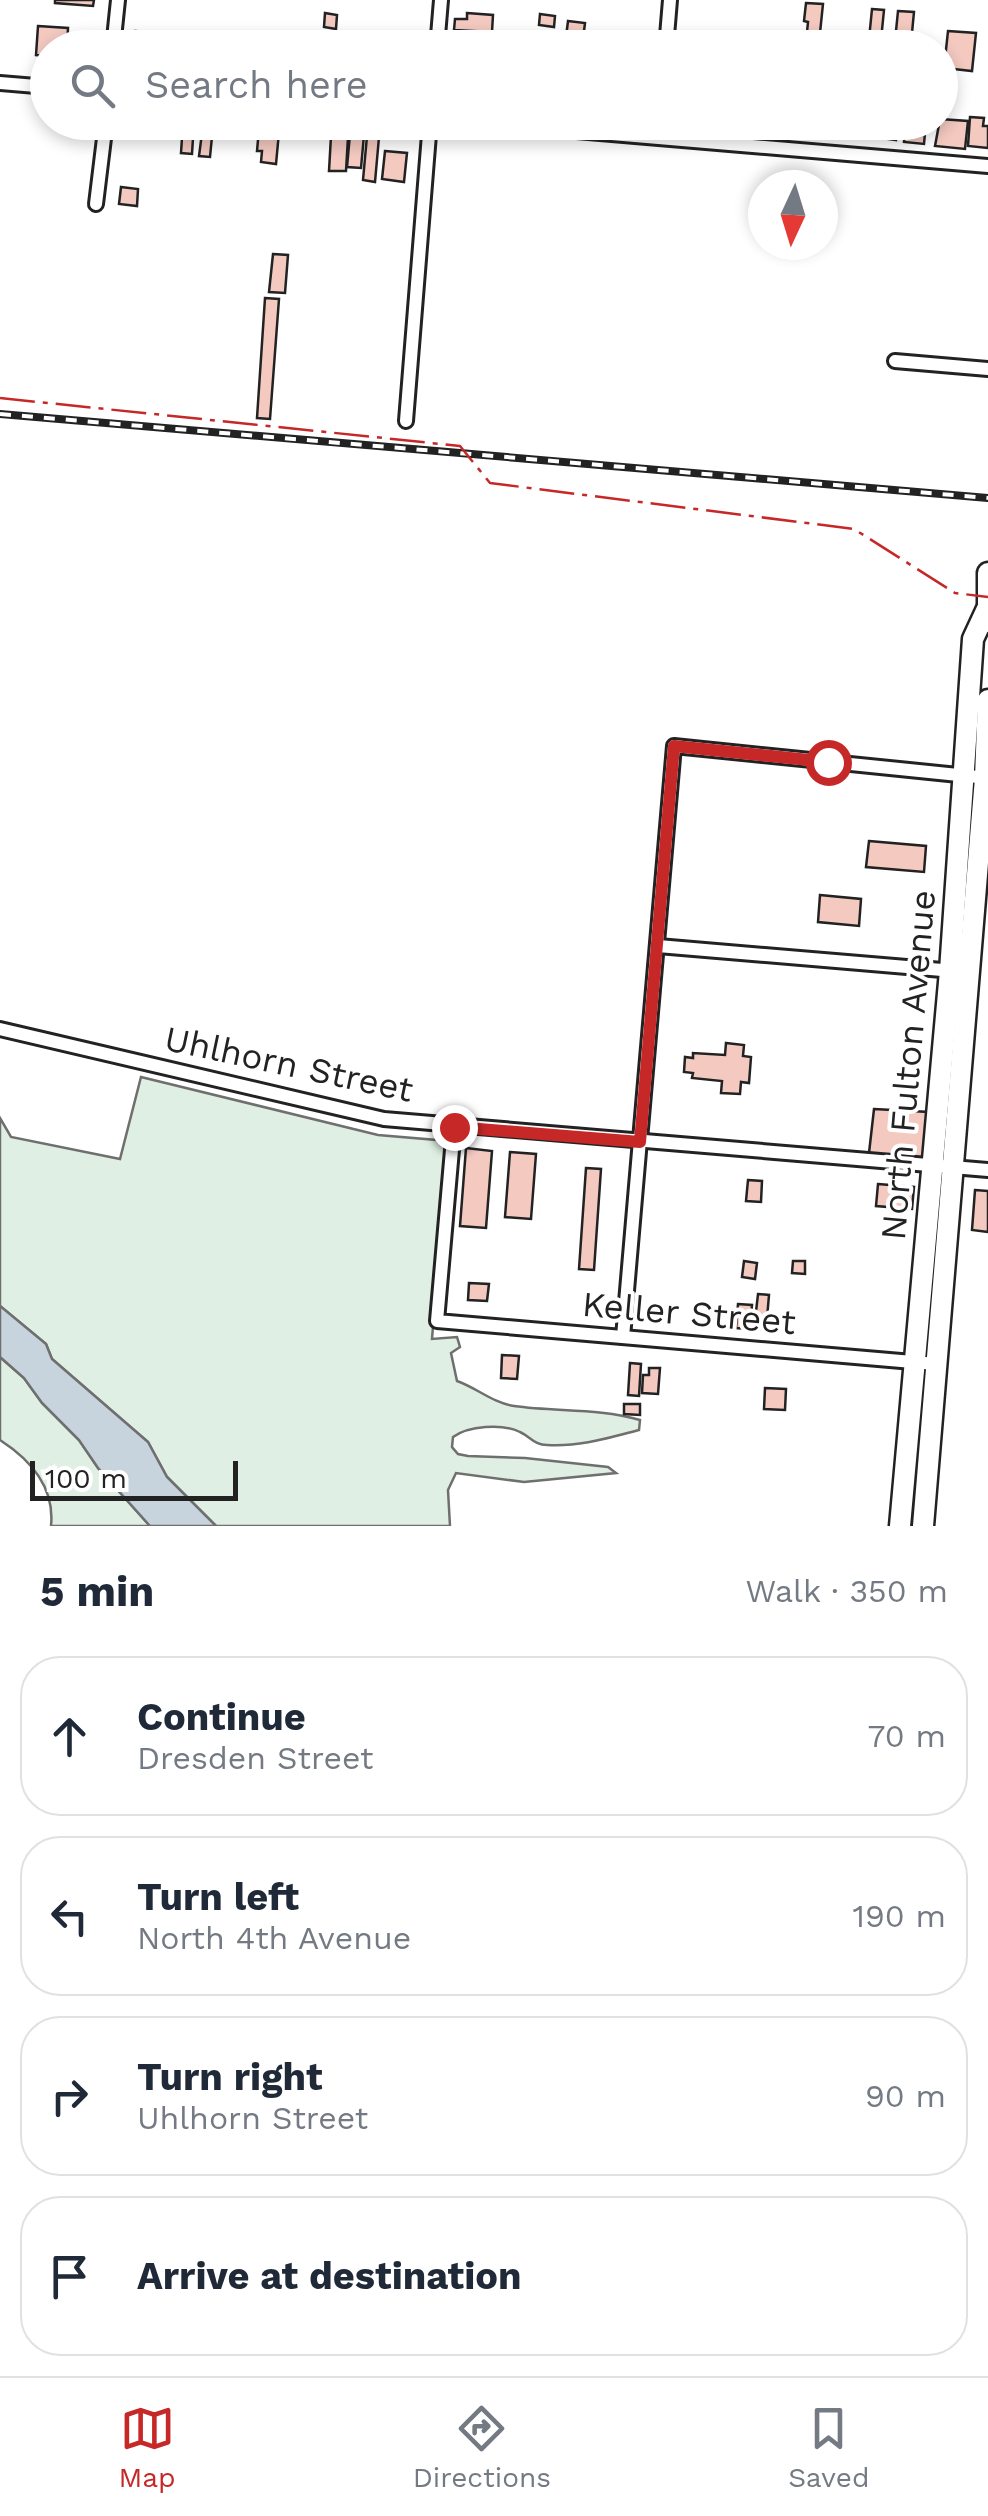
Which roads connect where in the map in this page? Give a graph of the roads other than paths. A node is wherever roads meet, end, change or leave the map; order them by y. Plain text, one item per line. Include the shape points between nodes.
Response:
1 (118, 0) edge
2 (441, 0) edge
3 (670, 0) edge
4 (116, 30) edge
5 (438, 30) edge
6 (668, 30) edge
7 (0, 83) edge
8 (30, 86) edge
9 (104, 140) edge
10 (429, 140) edge
11 (681, 140) edge
12 (988, 166) edge
13 (96, 204) dead end
14 (895, 361) dead end
15 (988, 369) edge
16 (406, 421) dead end
17 (988, 573) edge
18 (987, 616) edge
19 (988, 700) edge
20 (979, 777) edge
21 (658, 946) junction
22 (959, 972) junction
23 (0, 1029) edge
24 (454, 1127) junction
25 (640, 1142) junction
26 (943, 1167) junction
27 (988, 1170) edge
28 (623, 1337) junction
29 (914, 1362) junction
30 (936, 1364) junction
31 (900, 1526) edge
32 (922, 1526) edge

1 - 4 street
2 - 5 street
3 - 6 street
7 - 8 street
9 - 13 street
10 - 16 street
11 - 12 street
14 - 15 street
17 - 18 main road, North Fulton Avenue
18 - 20 main road, North Fulton Avenue via 972,638
19 - 20 main road, North Fulton Avenue
20 - 21 street via 674,746
20 - 22 main road, North Fulton Avenue
21 - 22 street
21 - 25 street
22 - 26 main road, North Fulton Avenue
23 - 24 street, Uhlhorn Street via 363,1115
24 - 25 street, Uhlhorn Street
24 - 28 street, Keller Street via 437,1321
25 - 26 street, Uhlhorn Street
25 - 28 street
26 - 27 street, Uhlhorn Street
26 - 29 main road, North Fulton Avenue
26 - 30 main road, North Fulton Avenue
28 - 29 street, Keller Street
29 - 30 street, Keller Street
29 - 31 main road, North Fulton Avenue
30 - 32 main road, North Fulton Avenue

